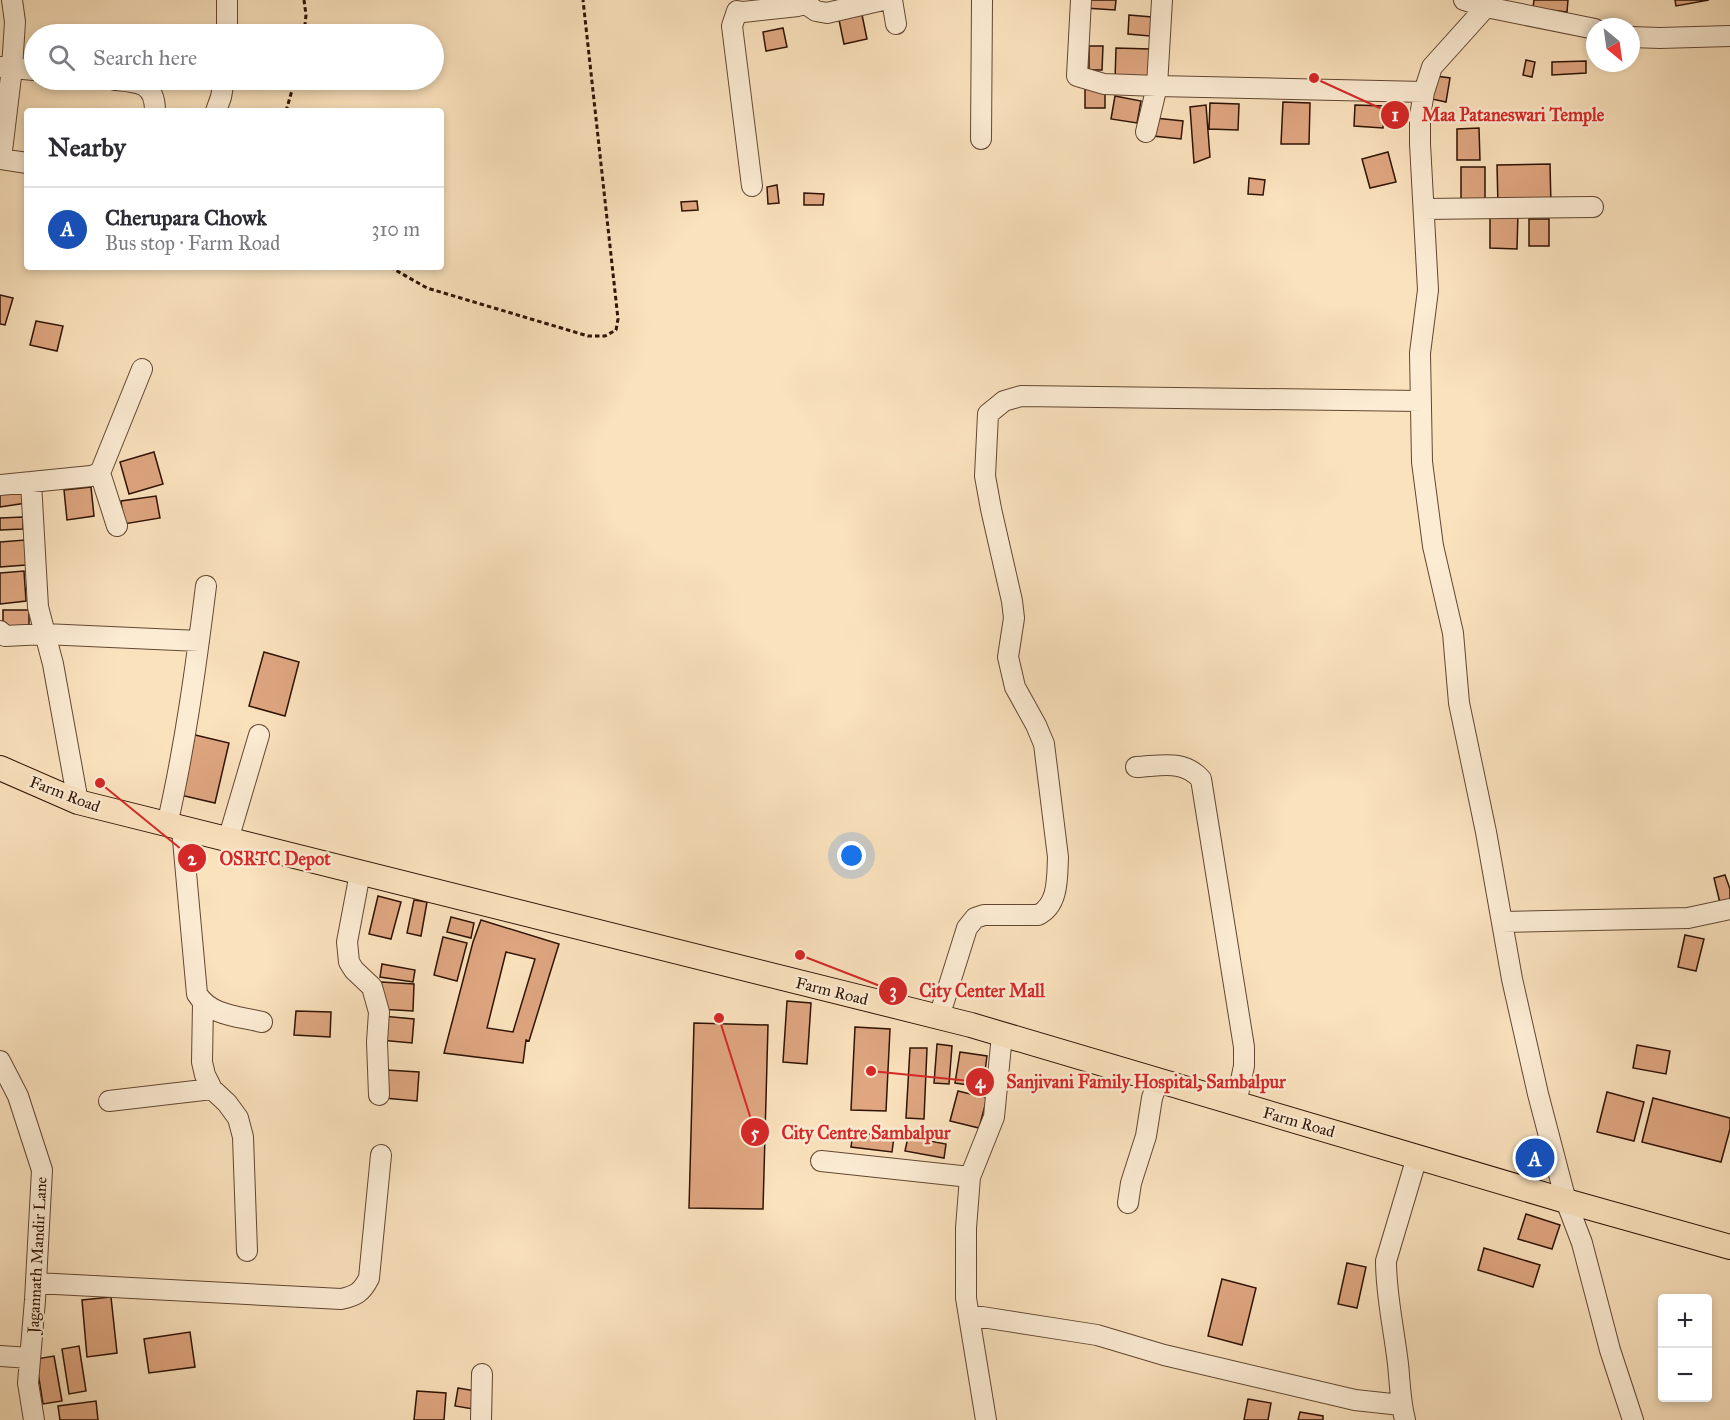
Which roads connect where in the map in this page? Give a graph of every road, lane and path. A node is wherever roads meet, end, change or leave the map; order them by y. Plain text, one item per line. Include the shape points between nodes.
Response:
1 (12, 0) edge
2 (227, 0) edge
3 (304, 0) edge
4 (582, 0) edge
5 (883, 0) edge
6 (892, 0) edge
7 (982, 0) edge
8 (1081, 0) edge
9 (1162, 0) edge
10 (1464, 0) edge
11 (1499, 6) edge
12 (227, 24) edge
13 (305, 24) edge
14 (896, 24) dead end
15 (1586, 27) edge
16 (1730, 36) edge
17 (1640, 37) edge
18 (6, 67) edge
19 (24, 69) edge
20 (1157, 86) junction
21 (150, 90) edge
22 (222, 90) edge
23 (292, 90) edge
24 (1424, 93) junction
25 (154, 108) edge
26 (217, 108) edge
27 (287, 108) edge
28 (1146, 132) dead end
29 (981, 139) dead end
30 (1, 159) edge
31 (24, 163) edge
32 (752, 186) dead end
33 (1593, 207) dead end
34 (1424, 209) junction
35 (395, 270) edge
36 (142, 369) dead end
37 (1420, 401) junction
38 (100, 473) junction
39 (31, 482) junction
40 (0, 485) edge
41 (117, 526) dead end
42 (206, 586) dead end
43 (0, 631) edge
44 (44, 634) junction
45 (199, 641) junction
46 (259, 735) dead end
47 (1136, 767) dead end
48 (0, 768) edge
49 (78, 802) junction
50 (174, 827) junction
51 (228, 840) junction
52 (360, 873) junction
53 (1730, 909) edge
54 (1502, 922) junction
55 (203, 1003) junction
56 (939, 1017) junction
57 (262, 1022) dead end
58 (1002, 1035) junction
59 (0, 1061) edge
60 (1158, 1080) junction
61 (212, 1089) junction
62 (379, 1095) dead end
63 (109, 1101) dead end
64 (1236, 1104) junction
65 (381, 1155) dead end
66 (1417, 1157) junction
67 (821, 1161) dead end
68 (970, 1177) junction
69 (1566, 1201) junction
70 (1128, 1203) dead end
71 (1730, 1247) edge
72 (247, 1251) dead end
73 (36, 1283) junction
74 (969, 1315) junction
75 (0, 1356) edge
76 (30, 1359) junction
77 (482, 1374) dead end
78 (1403, 1412) edge
79 (34, 1420) edge
80 (481, 1420) edge
81 (986, 1420) edge
82 (1633, 1420) edge

1 - 18 street via 15,22
2 - 12 street
3 - 13 path
4 - 35 path via 618,319 616,330 605,336 588,336 427,288
5 - 32 street via 827,12 816,11 803,2 798,6 737,11 732,26
6 - 14 street
7 - 29 street
8 - 20 street via 1077,76 1104,84
9 - 20 street
10 - 11 street
11 - 15 street
11 - 24 street via 1432,66
16 - 17 street
18 - 19 street
18 - 30 street
20 - 24 street
20 - 28 street
21 - 25 street
22 - 26 street
23 - 27 path
24 - 34 street via 1420,116
30 - 31 street
33 - 34 street
34 - 37 street via 1428,290 1420,353
36 - 38 street
37 - 54 street via 1422,462 1433,546 1453,633 1459,703
37 - 56 street via 1020,396 1004,401 988,414 985,476 1014,618 1008,657 1014,687 1044,744 1057,873 1052,904 1046,912 975,918 967,928
38 - 39 street
38 - 41 street
39 - 40 street
39 - 44 street via 38,607
42 - 45 street
43 - 44 street via 5,636
44 - 45 street
44 - 49 street
45 - 50 street via 179,764
46 - 51 street
47 - 64 street via 1182,765 1201,779 1244,1047
48 - 49 main road, Farm Road
49 - 50 main road, Farm Road
50 - 51 main road, Farm Road
50 - 55 street via 197,994
51 - 52 main road, Farm Road
52 - 56 main road, Farm Road
52 - 62 street via 347,953 354,970 372,987 379,1012
53 - 54 street via 1688,918
54 - 69 street via 1538,1094
55 - 57 street via 213,1010
55 - 61 street via 202,1062
56 - 58 main road, Farm Road
58 - 60 main road, Farm Road
58 - 68 street via 994,1117
59 - 73 street, Jagannath Mandir Lane via 18,1096 42,1170
60 - 64 main road, Farm Road
60 - 70 street
61 - 63 street
61 - 72 street via 238,1118 243,1137
64 - 66 main road, Farm Road
65 - 73 street via 369,1278 356,1296 341,1299
66 - 69 main road, Farm Road
66 - 78 street via 1386,1261
67 - 68 street
68 - 74 street via 966,1228
69 - 71 main road, Farm Road
69 - 82 street
73 - 76 street, Jagannath Mandir Lane
74 - 78 street via 1097,1335 1164,1355
74 - 81 street
75 - 76 street
76 - 79 street, Jagannath Mandir Lane via 27,1383
77 - 80 street

